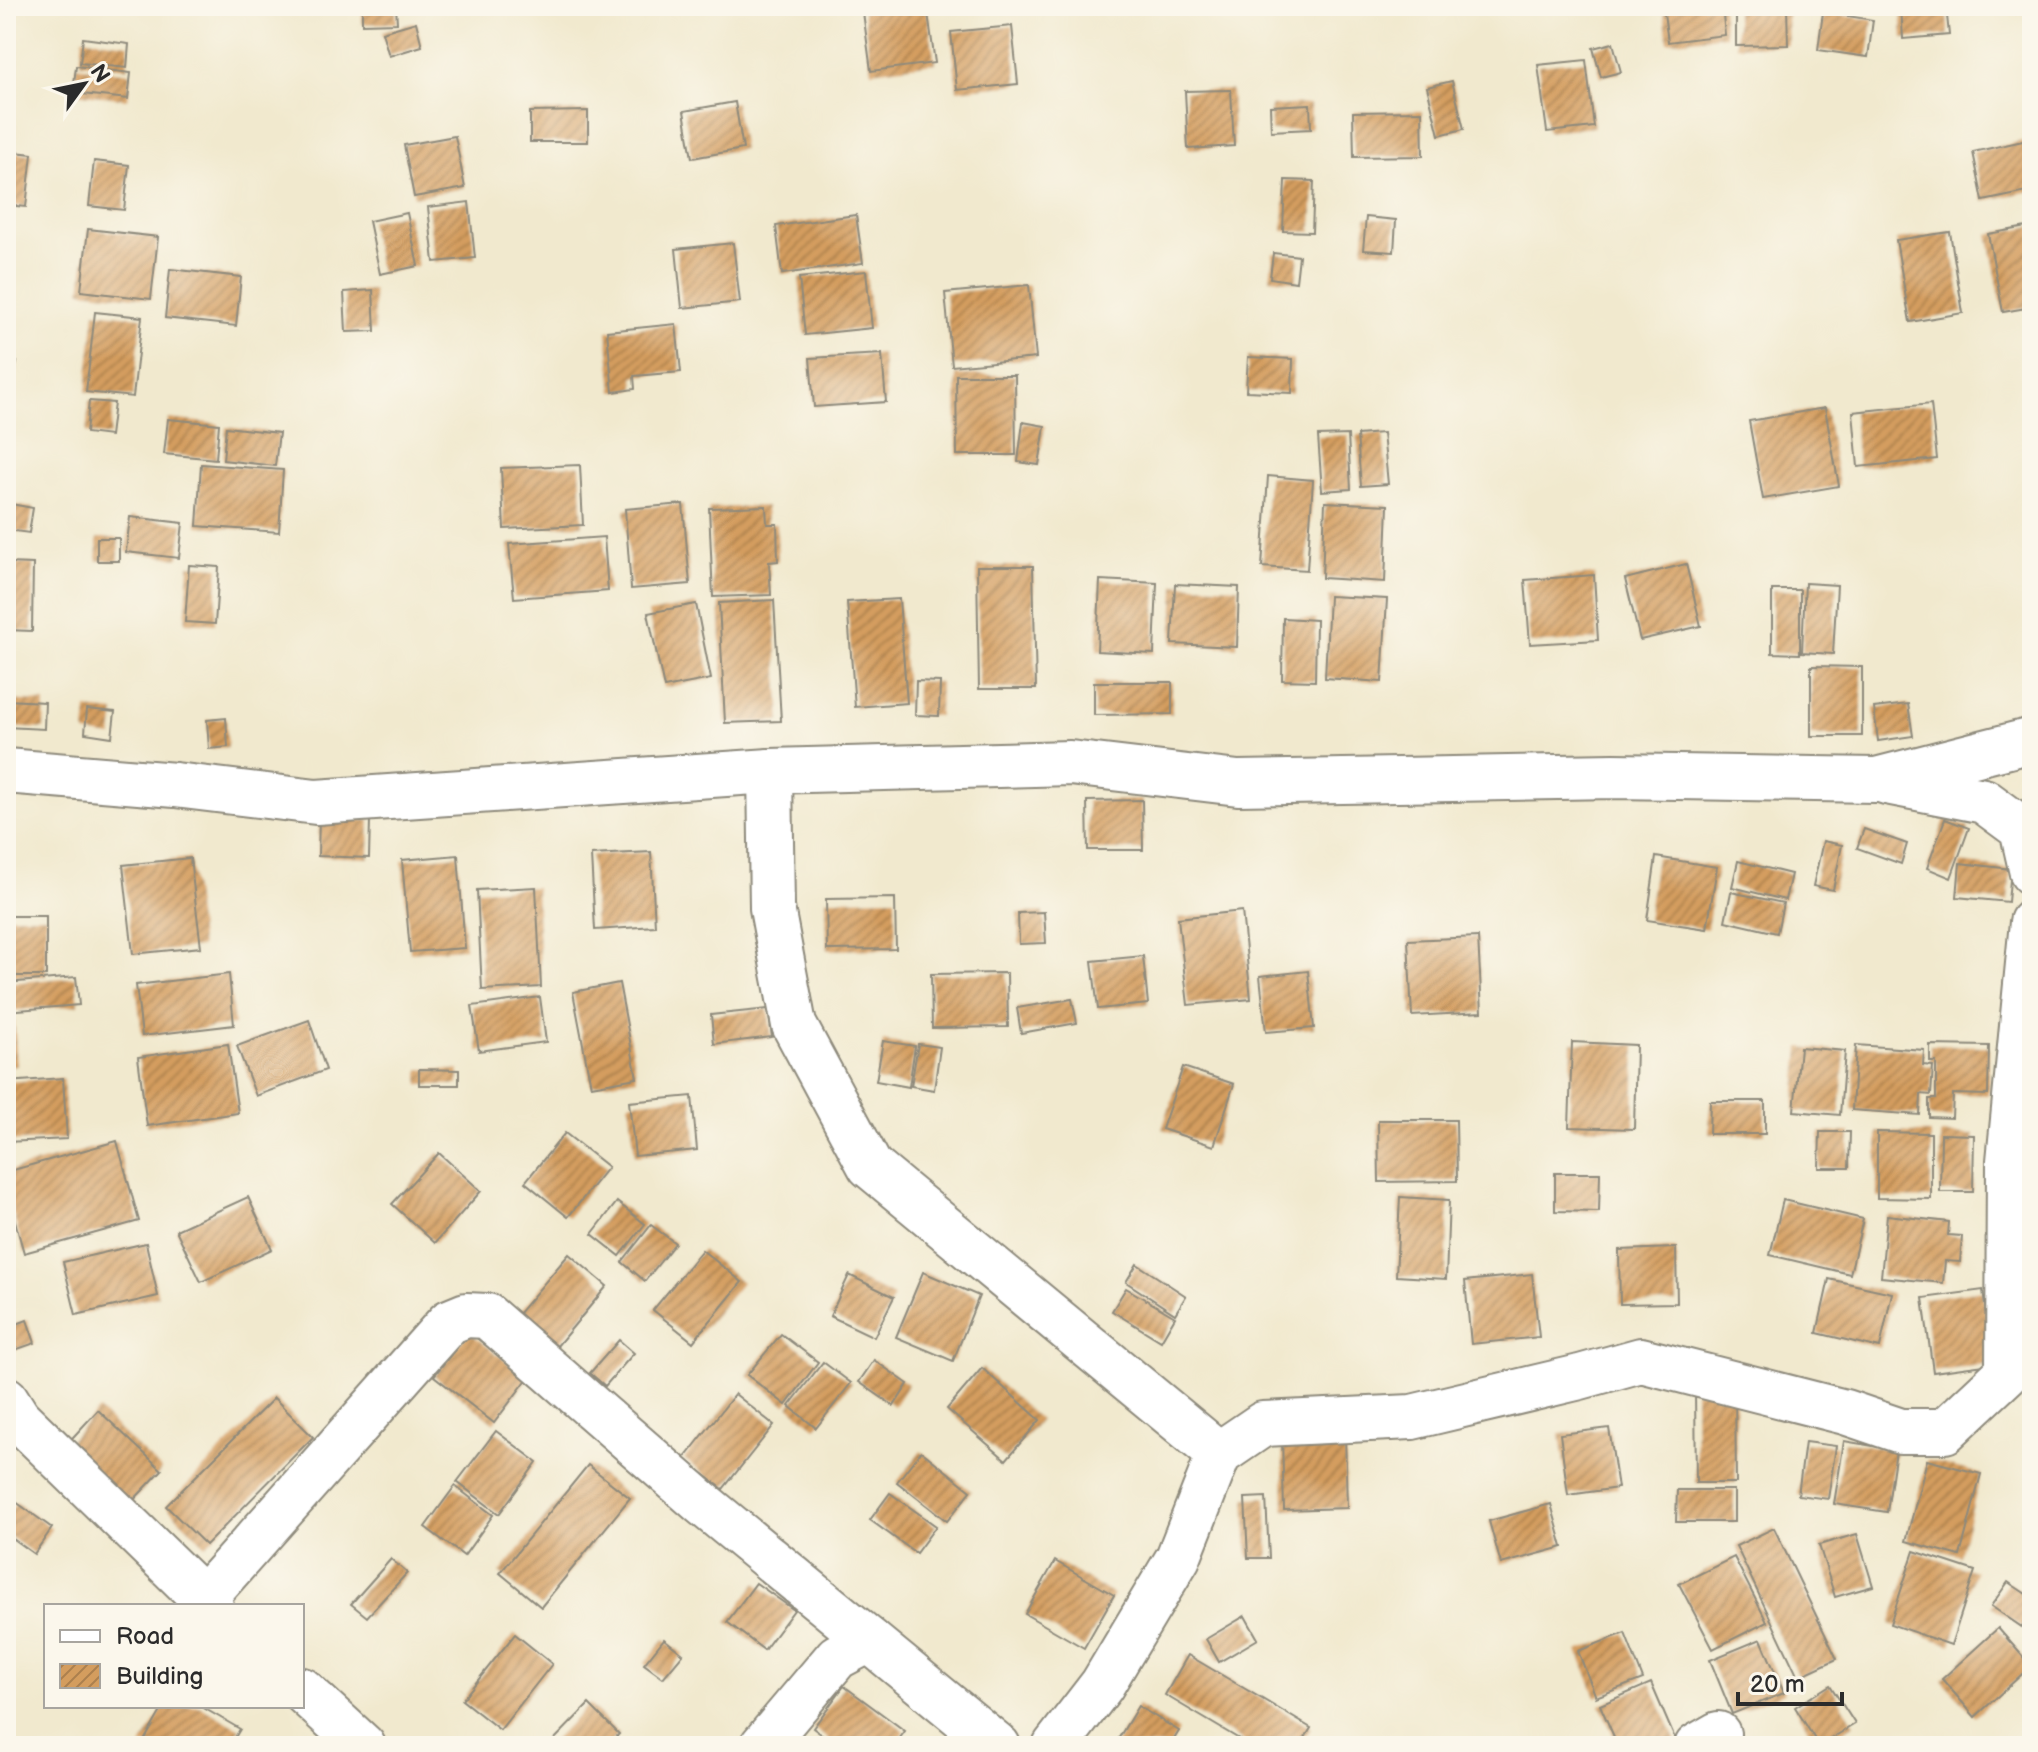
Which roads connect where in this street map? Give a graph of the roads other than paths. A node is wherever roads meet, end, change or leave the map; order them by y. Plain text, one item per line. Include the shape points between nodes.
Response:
1 (2032, 740) edge
2 (6, 771) edge
3 (770, 771) junction
4 (1876, 780) junction
5 (2032, 873) edge
6 (2032, 922) edge
7 (6, 1399) edge
8 (1219, 1454) junction
9 (207, 1602) edge
10 (869, 1640) junction
11 (304, 1692) edge
12 (363, 1746) edge
13 (762, 1746) edge
14 (998, 1746) edge
15 (1055, 1746) edge

1 - 4 street
2 - 3 street via 316,802
3 - 4 street via 1070,763 1238,783 1614,776
3 - 8 street via 772,908 794,1025 870,1166
4 - 5 street via 1984,801 2022,829
6 - 8 street via 2009,1161 2008,1372 1945,1431 1901,1431 1641,1360 1412,1417 1263,1424
7 - 9 street via 18,1418
8 - 15 street via 1178,1558 1102,1685
9 - 10 street via 449,1322 466,1315 487,1316
10 - 13 street via 837,1657
10 - 14 street
11 - 12 street

